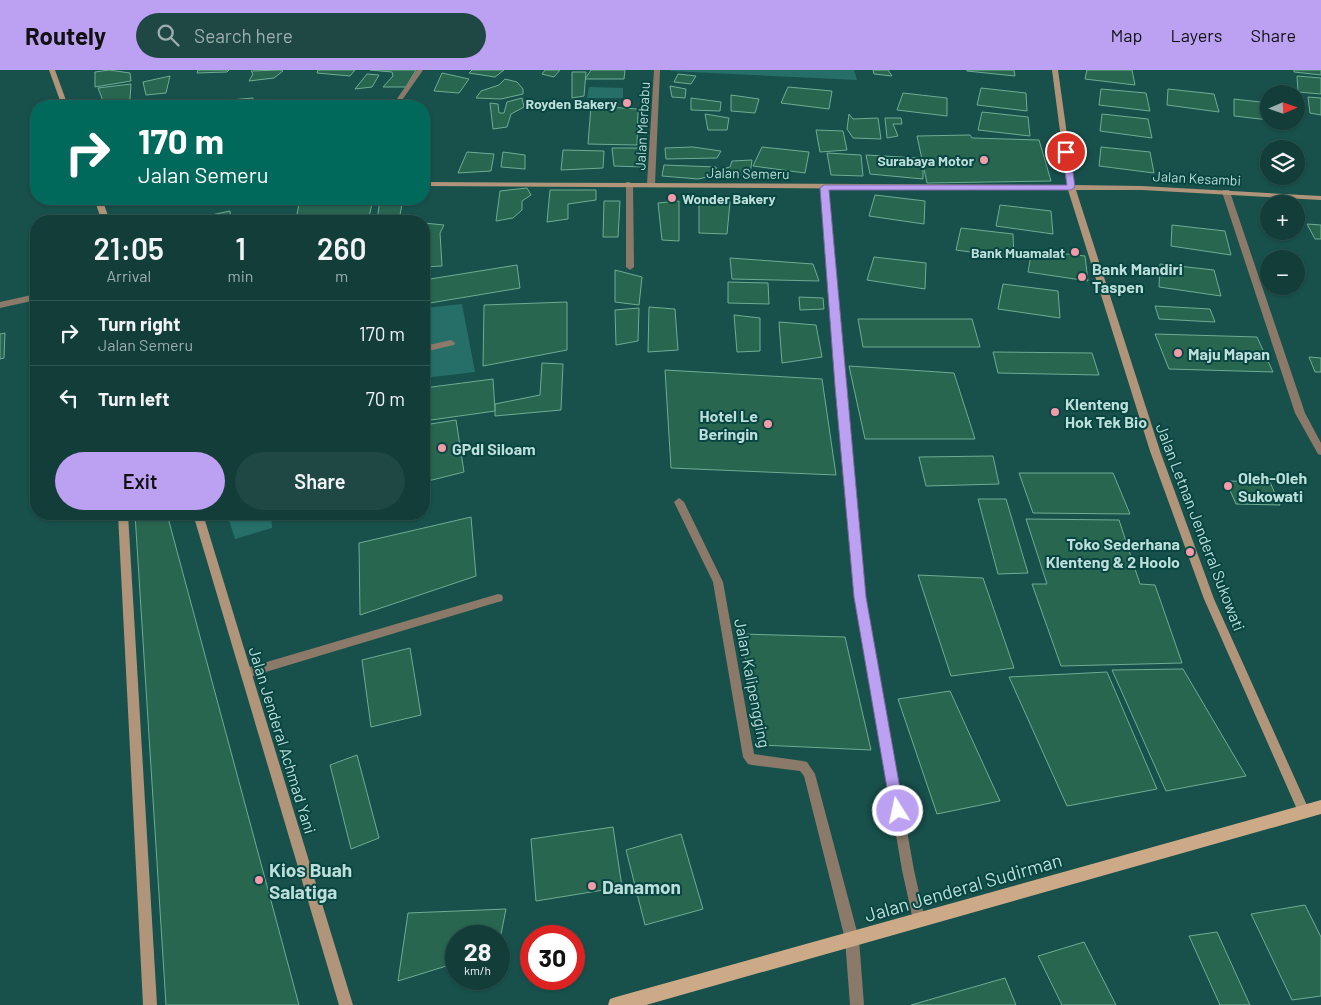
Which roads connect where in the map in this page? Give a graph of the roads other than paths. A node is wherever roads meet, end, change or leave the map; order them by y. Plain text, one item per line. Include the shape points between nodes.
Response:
1 (52, 70) edge
2 (420, 70) edge
3 (657, 70) edge
4 (1055, 70) edge
5 (63, 100) edge
6 (399, 100) edge
7 (430, 184) edge
8 (629, 184) junction
9 (651, 184) junction
10 (1071, 187) junction
11 (824, 188) junction
12 (1226, 192) junction
13 (1321, 198) edge
14 (630, 267) dead end
15 (30, 298) edge
16 (0, 305) edge
17 (451, 343) dead end
18 (430, 348) edge
19 (1321, 452) edge
20 (679, 502) dead end
21 (123, 520) edge
22 (200, 520) edge
23 (498, 598) dead end
24 (246, 672) junction
25 (1321, 807) edge
26 (1304, 812) junction
27 (919, 920) junction
28 (852, 939) junction
29 (150, 1005) edge
30 (346, 1005) edge
31 (616, 1005) edge
32 (857, 1005) edge

1 - 5 main road
2 - 6 street
3 - 9 street, Jalan Merbabu
4 - 10 main road, Jalan Letnan Jenderal Sukowati
7 - 8 main road, Jalan Semeru
8 - 9 main road, Jalan Semeru
8 - 14 street
9 - 11 main road, Jalan Semeru
10 - 11 main road, Jalan Semeru
10 - 12 main road, Jalan Kesambi
10 - 26 main road, Jalan Letnan Jenderal Sukowati via 1155,451 1206,590
11 - 27 street via 860,597
12 - 13 main road, Jalan Kesambi
12 - 19 street via 1300,413
15 - 16 street
17 - 18 street
20 - 28 street, Jalan Kalipengging via 718,582 747,753 752,760 801,765 807,770
21 - 29 main road
22 - 24 main road, Jalan Jenderal Achmad Yani
23 - 24 street
24 - 30 main road, Jalan Jenderal Achmad Yani
25 - 26 main road, Jalan Jenderal Sudirman
26 - 27 main road, Jalan Jenderal Sudirman
27 - 28 main road, Jalan Jenderal Sudirman
28 - 31 main road, Jalan Jenderal Sudirman
28 - 32 street, Jalan Kalipengging

